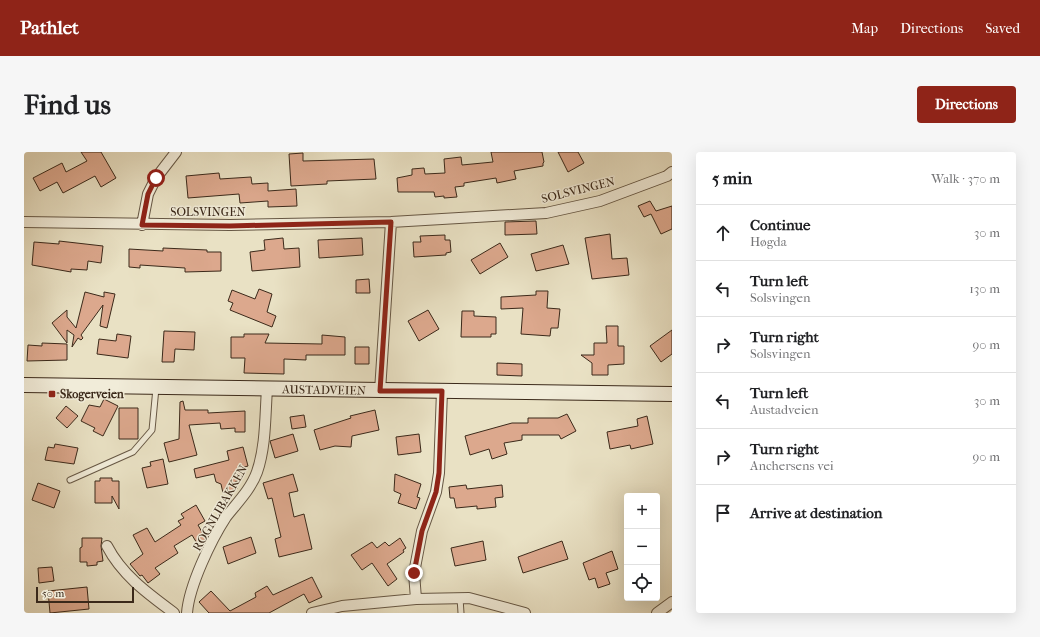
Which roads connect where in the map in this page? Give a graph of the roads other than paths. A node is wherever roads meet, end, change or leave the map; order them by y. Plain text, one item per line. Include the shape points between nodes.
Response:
1 (176, 152) edge
2 (672, 172) edge
3 (24, 222) edge
4 (391, 222) junction
5 (142, 225) junction
6 (24, 385) edge
7 (156, 388) junction
8 (267, 390) junction
9 (380, 391) junction
10 (442, 391) junction
11 (672, 394) edge
12 (70, 480) dead end
13 (107, 546) dead end
14 (460, 598) junction
15 (416, 599) junction
16 (672, 602) edge
17 (174, 613) edge
18 (187, 613) edge
19 (312, 613) edge
20 (461, 613) edge
21 (525, 613) edge
22 (657, 613) edge

1 - 5 street via 156,178 148,194
2 - 4 street, SOLSVINGEN via 600,201 546,213
3 - 5 street, SOLSVINGEN
4 - 5 street, SOLSVINGEN via 230,226
4 - 9 street
6 - 7 main road, AUSTADVEIEN
7 - 8 main road, AUSTADVEIEN
7 - 12 lane via 152,430 133,452
8 - 9 main road, AUSTADVEIEN
8 - 18 street, ROGNLIBAKKEN via 261,456 257,472 215,538 193,585
9 - 10 main road, AUSTADVEIEN
10 - 11 main road, AUSTADVEIEN
10 - 15 street via 439,473 436,492 422,531 414,573
13 - 17 street via 118,565
14 - 15 street
14 - 20 lane
14 - 21 street via 469,598
15 - 19 street via 342,606
16 - 22 street

